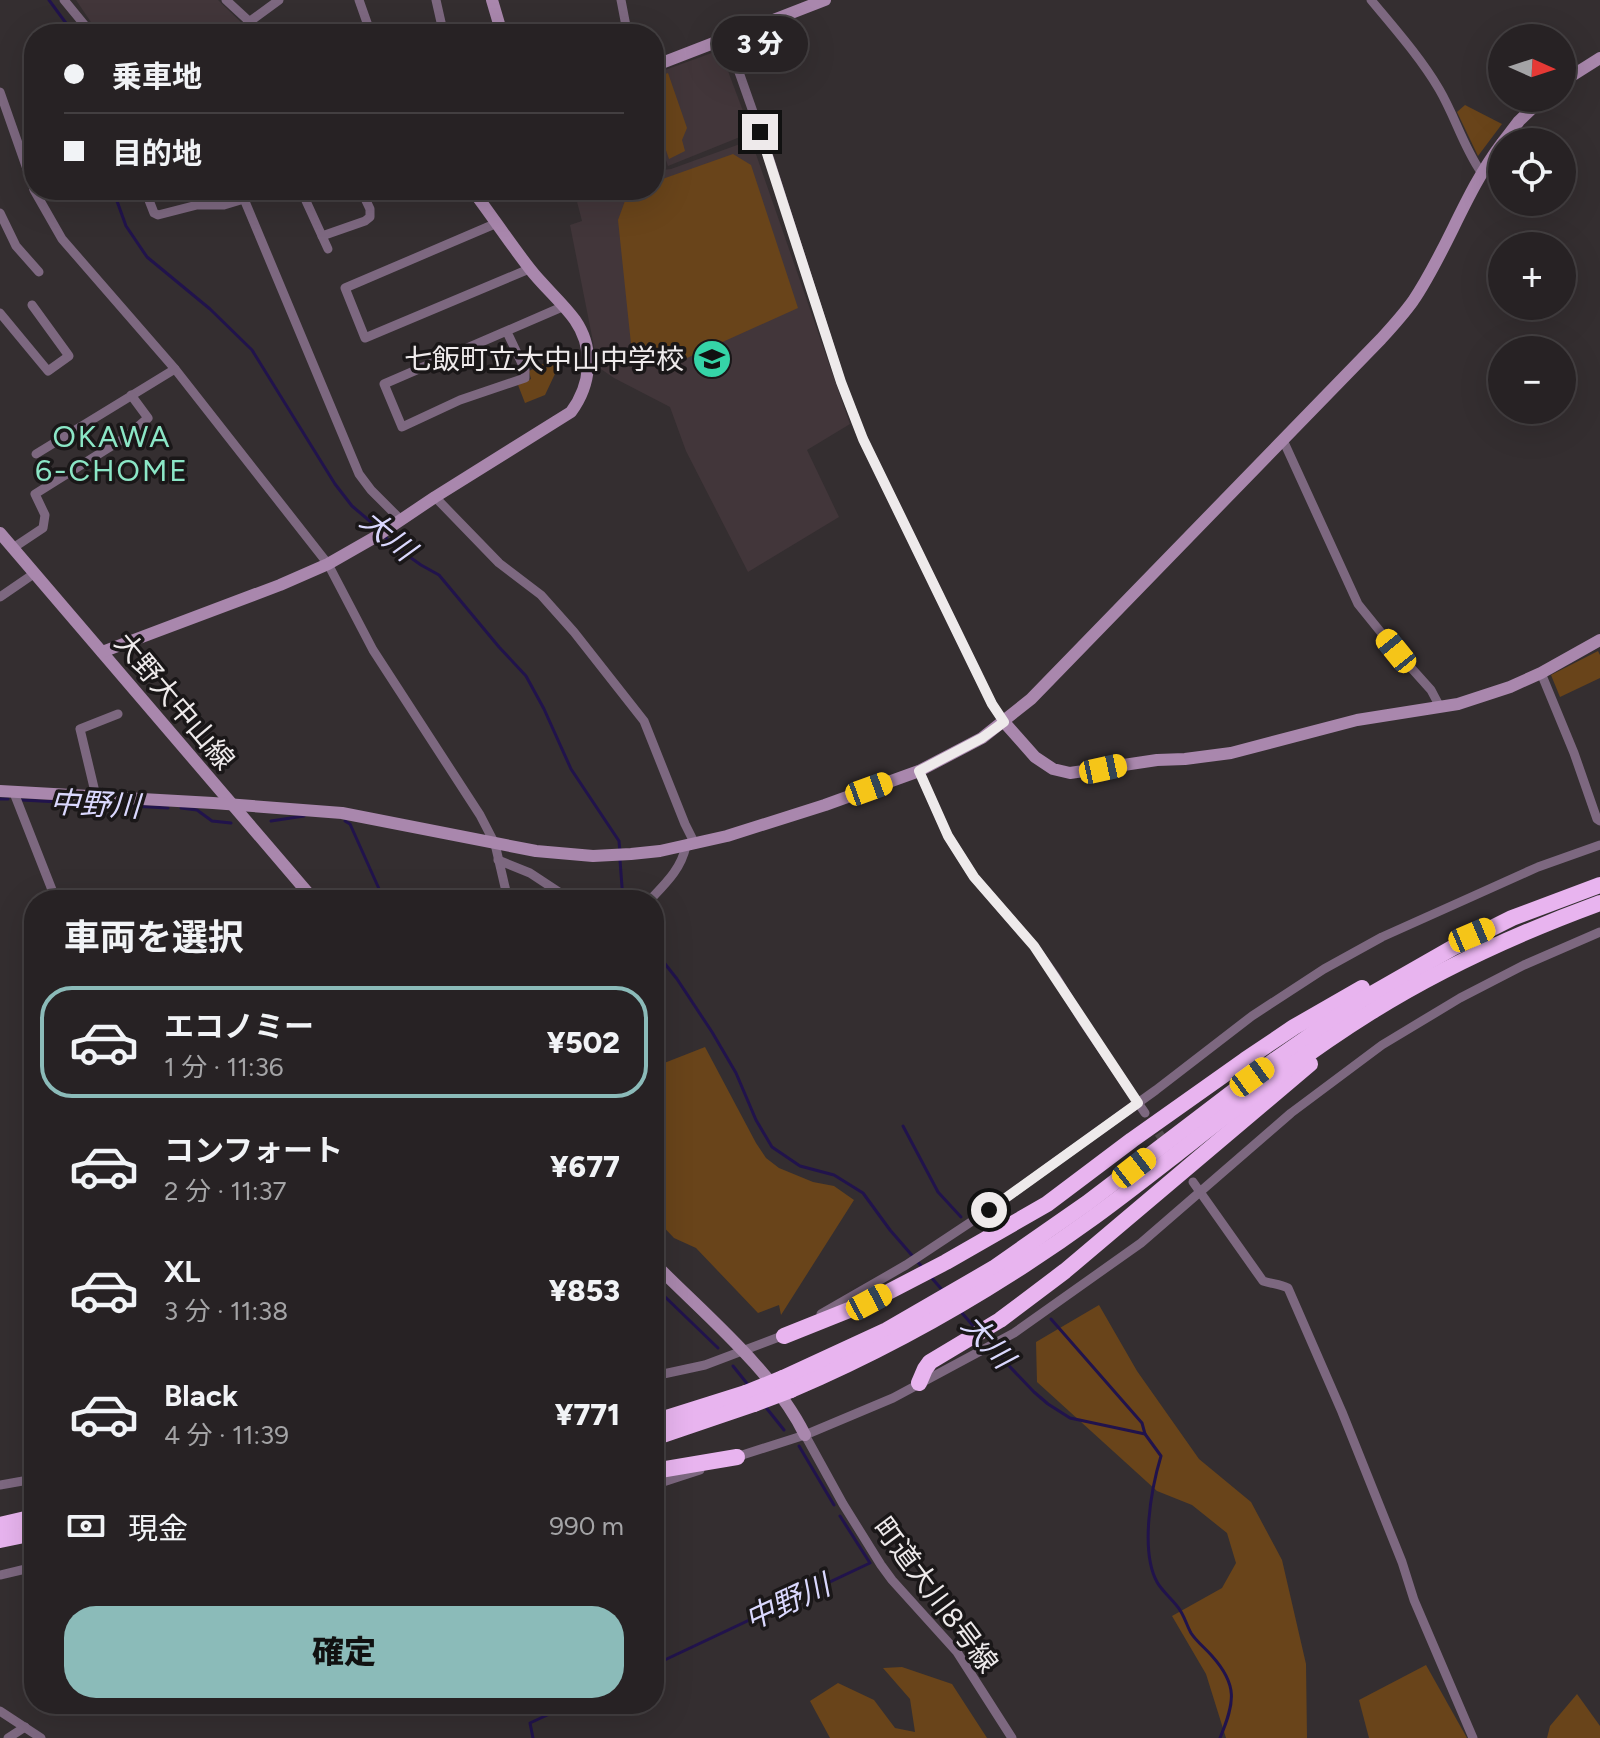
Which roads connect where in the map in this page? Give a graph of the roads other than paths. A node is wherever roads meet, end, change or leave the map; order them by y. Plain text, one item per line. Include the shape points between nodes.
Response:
1 (64, 0) edge
2 (226, 0) edge
3 (279, 0) edge
4 (359, 0) edge
5 (436, 0) edge
6 (492, 0) edge
7 (621, 0) edge
8 (1371, 0) edge
9 (816, 1) edge
10 (249, 22) junction
11 (84, 24) edge
12 (251, 24) edge
13 (367, 24) edge
14 (441, 24) edge
15 (499, 24) edge
16 (626, 24) edge
17 (727, 38) junction
18 (1600, 58) edge
19 (664, 62) edge
20 (1576, 73) edge
21 (0, 92) edge
22 (1528, 112) edge
23 (1514, 128) edge
24 (24, 161) edge
25 (1488, 162) edge
26 (1481, 172) junction
27 (40, 200) edge
28 (149, 200) edge
29 (241, 200) edge
30 (244, 200) edge
31 (306, 200) edge
32 (366, 200) edge
33 (485, 200) edge
34 (0, 213) edge
35 (497, 223) junction
36 (322, 236) junction
37 (328, 249) dead end
38 (529, 269) junction
39 (39, 272) dead end
40 (32, 305) dead end
41 (562, 307) junction
42 (0, 313) edge
43 (507, 332) junction
44 (175, 369) junction
45 (131, 395) junction
46 (1283, 440) junction
47 (36, 454) dead end
48 (435, 497) junction
49 (397, 523) junction
50 (1, 536) edge
51 (13, 548) junction
52 (328, 564) junction
53 (35, 573) junction
54 (0, 597) edge
55 (1600, 640) edge
56 (102, 652) junction
57 (1541, 673) junction
58 (1440, 707) junction
59 (118, 714) dead end
60 (1004, 722) junction
61 (919, 771) junction
62 (0, 791) edge
63 (14, 793) junction
64 (96, 796) junction
65 (233, 805) junction
66 (1600, 821) edge
67 (495, 844) junction
68 (690, 845) junction
69 (1600, 845) edge
70 (498, 860) junction
71 (1600, 885) edge
72 (52, 890) edge
73 (305, 890) edge
74 (506, 890) edge
75 (556, 890) edge
76 (659, 890) edge
77 (1600, 903) edge
78 (1512, 918) junction
79 (1600, 932) edge
80 (1420, 982) junction
81 (1138, 1103) junction
82 (1145, 1113) tunnel mouth
83 (1193, 1182) tunnel mouth
84 (1200, 1193) junction
85 (912, 1270) junction
86 (664, 1273) edge
87 (973, 1290) junction
88 (784, 1336) joint
89 (743, 1352) junction
90 (664, 1374) edge
91 (919, 1383) junction
92 (750, 1398) junction
93 (664, 1420) edge
94 (664, 1434) edge
95 (805, 1435) junction
96 (737, 1457) junction
97 (664, 1469) edge
98 (24, 1481) edge
99 (664, 1482) edge
100 (0, 1485) edge
101 (24, 1520) edge
102 (0, 1525) edge
103 (24, 1535) edge
104 (0, 1540) edge
105 (24, 1569) edge
106 (0, 1575) edge
107 (0, 1711) edge
108 (25, 1727) junction
109 (8, 1738) edge
110 (41, 1738) edge
111 (1012, 1738) edge
112 (1473, 1738) edge

1 - 11 street
2 - 10 street
3 - 10 street
4 - 13 street
5 - 14 street
6 - 15 street
7 - 16 street
8 - 26 street via 1440,90
9 - 17 street
10 - 12 street
17 - 19 street
17 - 60 street via 863,439
18 - 20 street
21 - 24 street
22 - 23 street
25 - 26 street
26 - 46 street via 1412,302
27 - 44 street via 62,239
28 - 29 street via 158,215
30 - 49 street via 359,474
31 - 36 street
32 - 36 street via 370,217
33 - 35 street
34 - 39 street via 16,246
35 - 38 street
35 - 38 street via 345,288 365,338
36 - 37 street
38 - 41 street
40 - 42 street via 69,356 48,371
41 - 43 street
41 - 48 street via 583,336 589,359 576,406
43 - 43 street via 384,384 402,427 525,378
44 - 45 street
44 - 52 street
45 - 47 street
45 - 51 street via 148,418 35,494 45,515 43,528
46 - 58 street via 1358,604
46 - 60 street via 1071,660
48 - 49 street
48 - 68 street via 499,563 541,595 644,721
49 - 52 street
50 - 51 street, 大野大中山線
51 - 53 street, 大野大中山線
52 - 56 street
52 - 67 street via 373,650
53 - 54 street
53 - 56 street, 大野大中山線
55 - 57 street
56 - 65 street, 大野大中山線
57 - 58 street
57 - 66 street
58 - 60 street via 1357,720 1231,753 1070,773 1035,757
59 - 64 street via 80,729
60 - 61 street
61 - 68 street
61 - 81 street via 948,836 974,877 1034,946
62 - 63 street
63 - 64 street
63 - 72 street
64 - 65 street
65 - 67 street via 342,813
65 - 73 street, 大野大中山線
67 - 68 street via 569,855 631,854
67 - 70 street
68 - 76 street
69 - 81 street via 1382,937 1324,969
70 - 74 street
70 - 75 street
71 - 78 highway
77 - 80 highway
78 - 85 highway via 1393,971 1294,1027 1047,1204 946,1262
78 - 87 highway via 1363,999
79 - 84 street via 1471,991 1382,1045 1291,1113
80 - 87 highway via 1280,1073 1097,1215
80 - 91 highway via 1304,1068 1065,1271 1000,1320 930,1362
81 - 82 street
81 - 85 street via 932,1248
83 - 84 street
84 - 91 street via 1141,1243 1014,1333
84 - 112 street via 1263,1281 1288,1288
85 - 88 highway via 869,1302
86 - 89 street
87 - 92 highway, bridge
88 - 89 street
89 - 90 street
89 - 95 street
91 - 95 street
92 - 93 highway
92 - 94 highway
95 - 96 street
95 - 111 street, 町道大川8号線 via 881,1565 957,1652
96 - 97 highway
96 - 99 street
98 - 100 street
101 - 102 highway
103 - 104 highway
105 - 106 street
107 - 108 street
108 - 109 street
108 - 110 street

